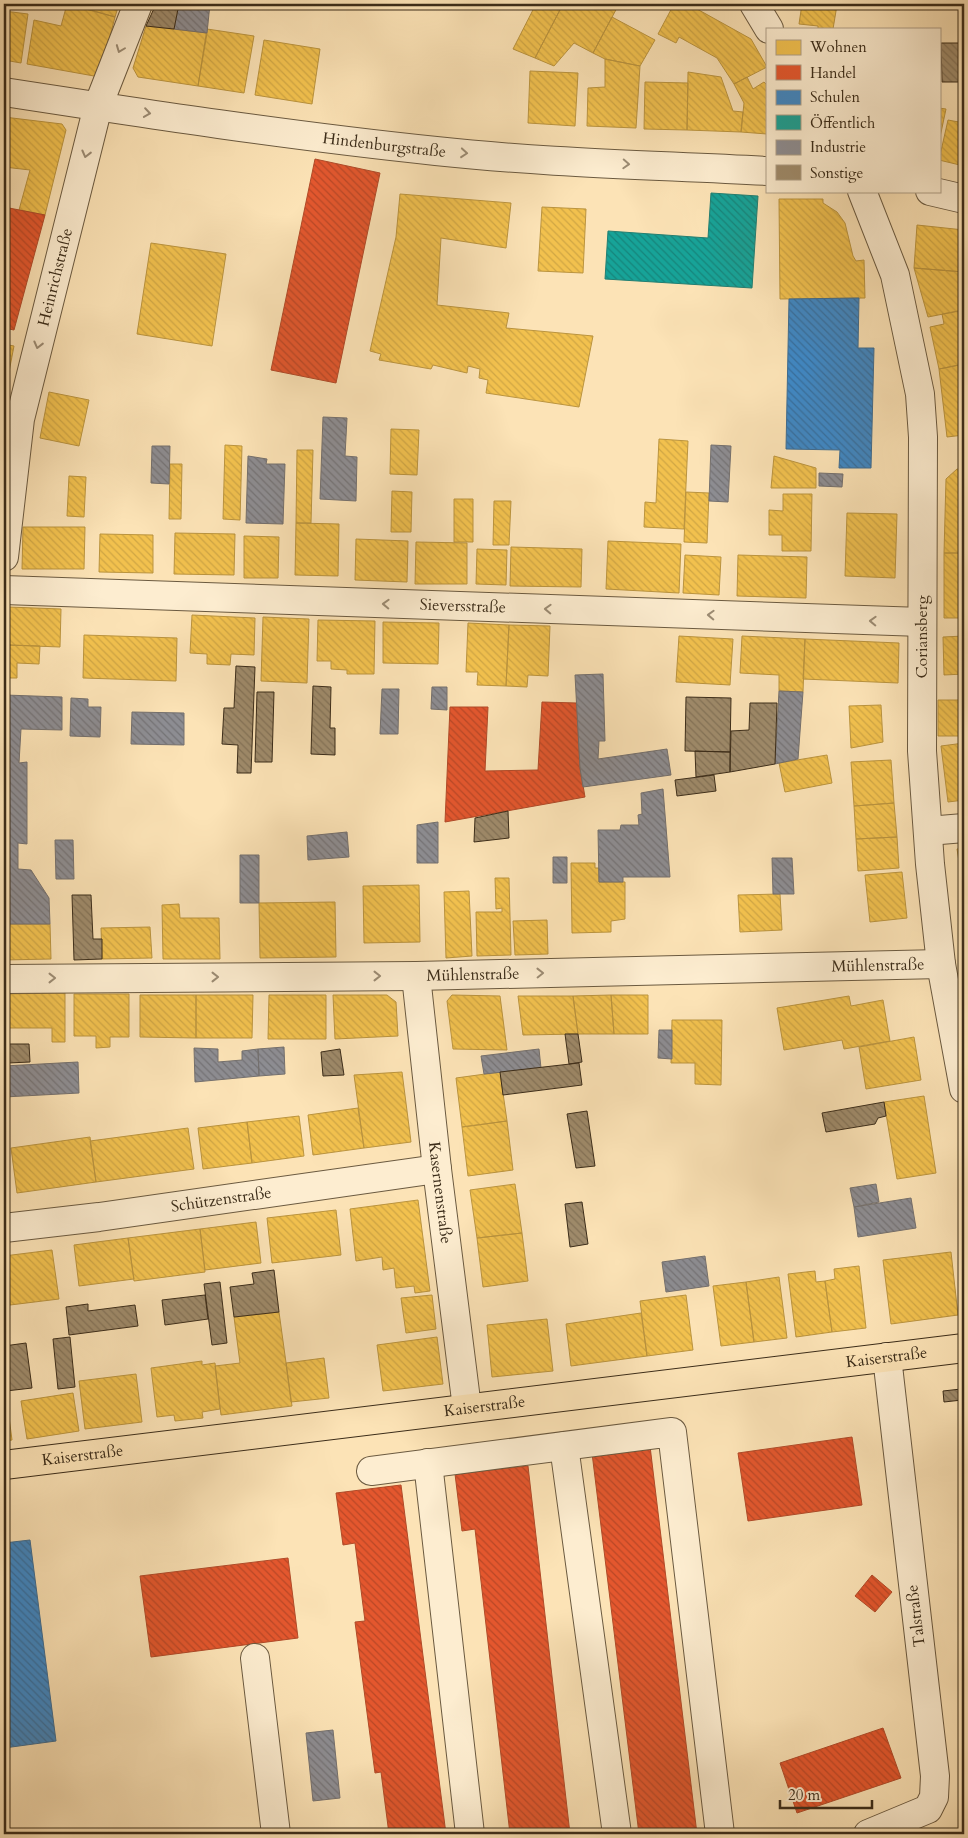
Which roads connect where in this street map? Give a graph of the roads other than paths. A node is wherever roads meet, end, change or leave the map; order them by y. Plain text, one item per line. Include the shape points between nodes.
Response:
1 (138, 4) edge
2 (754, 4) edge
3 (768, 28) edge
4 (4, 92) edge
5 (98, 106) junction
6 (766, 171) edge
7 (862, 192) edge
8 (935, 192) edge
9 (964, 198) edge
10 (4, 557) edge
11 (4, 590) edge
12 (922, 622) junction
13 (964, 828) edge
14 (928, 831) junction
15 (941, 964) junction
16 (416, 976) junction
17 (4, 979) edge
18 (964, 1089) edge
19 (437, 1169) junction
20 (4, 1228) edge
21 (964, 1348) edge
22 (886, 1357) junction
23 (467, 1408) junction
24 (564, 1446) junction
25 (428, 1464) junction
26 (4, 1465) edge
27 (371, 1471) dead end
28 (255, 1658) dead end
29 (276, 1834) edge
30 (470, 1834) edge
31 (617, 1834) edge
32 (720, 1834) edge
33 (868, 1834) edge

1 -> 5 street, Heinrichstraße
2 - 3 street
4 - 5 street, Hindenburgstraße
5 -> 6 street, Hindenburgstraße via 436,151
5 -> 10 street, Heinrichstraße via 20,419
7 - 12 street, Coriansberg via 895,275 920,394 924,437
8 - 9 street
12 -> 11 street, Sieversstraße
12 - 14 street, Coriansberg via 922,752
13 - 14 street
14 - 15 street, Coriansberg
16 -> 15 street, Mühlenstraße
15 - 18 street, Coriansberg
17 -> 16 street, Mühlenstraße
16 - 19 street, Kasernenstraße
19 - 20 street, Schützenstraße
19 - 23 street, Kasernenstraße
21 - 22 main road, Kaiserstraße
22 - 23 main road, Kaiserstraße
22 - 33 street, Talstraße via 935,1776 934,1797 928,1809
23 - 26 main road, Kaiserstraße
24 - 25 street
24 - 31 street
24 - 32 street via 672,1432
25 - 27 street
25 - 30 street
28 - 29 street

